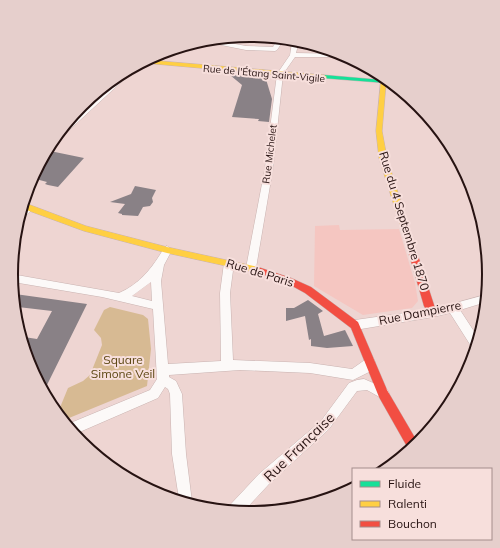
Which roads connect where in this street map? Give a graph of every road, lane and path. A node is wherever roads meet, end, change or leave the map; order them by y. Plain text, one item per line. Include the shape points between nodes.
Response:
1 (222, 44) edge
2 (278, 44) edge
3 (295, 46) edge
4 (293, 55) junction
5 (329, 56) edge
6 (155, 63) edge
7 (280, 74) junction
8 (378, 81) edge
9 (384, 84) edge
10 (110, 89) edge
11 (81, 116) edge
12 (27, 210) edge
13 (167, 250) junction
14 (229, 264) junction
15 (159, 266) junction
16 (251, 268) junction
17 (18, 279) edge
18 (119, 297) junction
19 (481, 300) edge
20 (157, 306) junction
21 (453, 308) junction
22 (433, 312) junction
23 (355, 325) junction
24 (473, 339) edge
25 (369, 362) junction
26 (228, 366) junction
27 (163, 375) junction
28 (383, 393) junction
29 (76, 427) edge
30 (411, 441) edge
31 (186, 497) edge
32 (239, 506) edge

1 - 2 street via 275,49
3 - 4 street, Rue Michelet
4 - 5 street
4 - 7 street, Rue Michelet
6 - 7 street, Rue de l'Étang Saint-Vigile
7 - 8 street, Rue de l'Étang Saint-Vigile
7 - 16 street, Rue Michelet via 269,168
9 - 22 street, Rue du 4 Septembre 1870 via 379,131 383,158 427,300
10 - 11 street
12 - 13 street, Rue de Paris
13 - 14 street, Rue de Paris
13 - 15 street
14 - 16 street, Rue de Paris
14 - 26 street via 225,293
15 - 18 street via 137,288
15 - 20 street via 156,281
16 - 23 street, Rue de Paris via 288,280 308,290
17 - 18 street
18 - 20 street
19 - 21 street, Rue Dampierre
20 - 27 street
21 - 22 street, Rue Dampierre
21 - 24 street
22 - 23 street, Rue Dampierre
23 - 25 street
25 - 26 street via 365,368 353,375 310,368
25 - 28 street
26 - 27 street
27 - 29 street via 154,394
27 - 31 street via 176,394 179,454
28 - 30 street
28 - 32 street, Rue Française via 363,384 353,387 325,425 264,479

